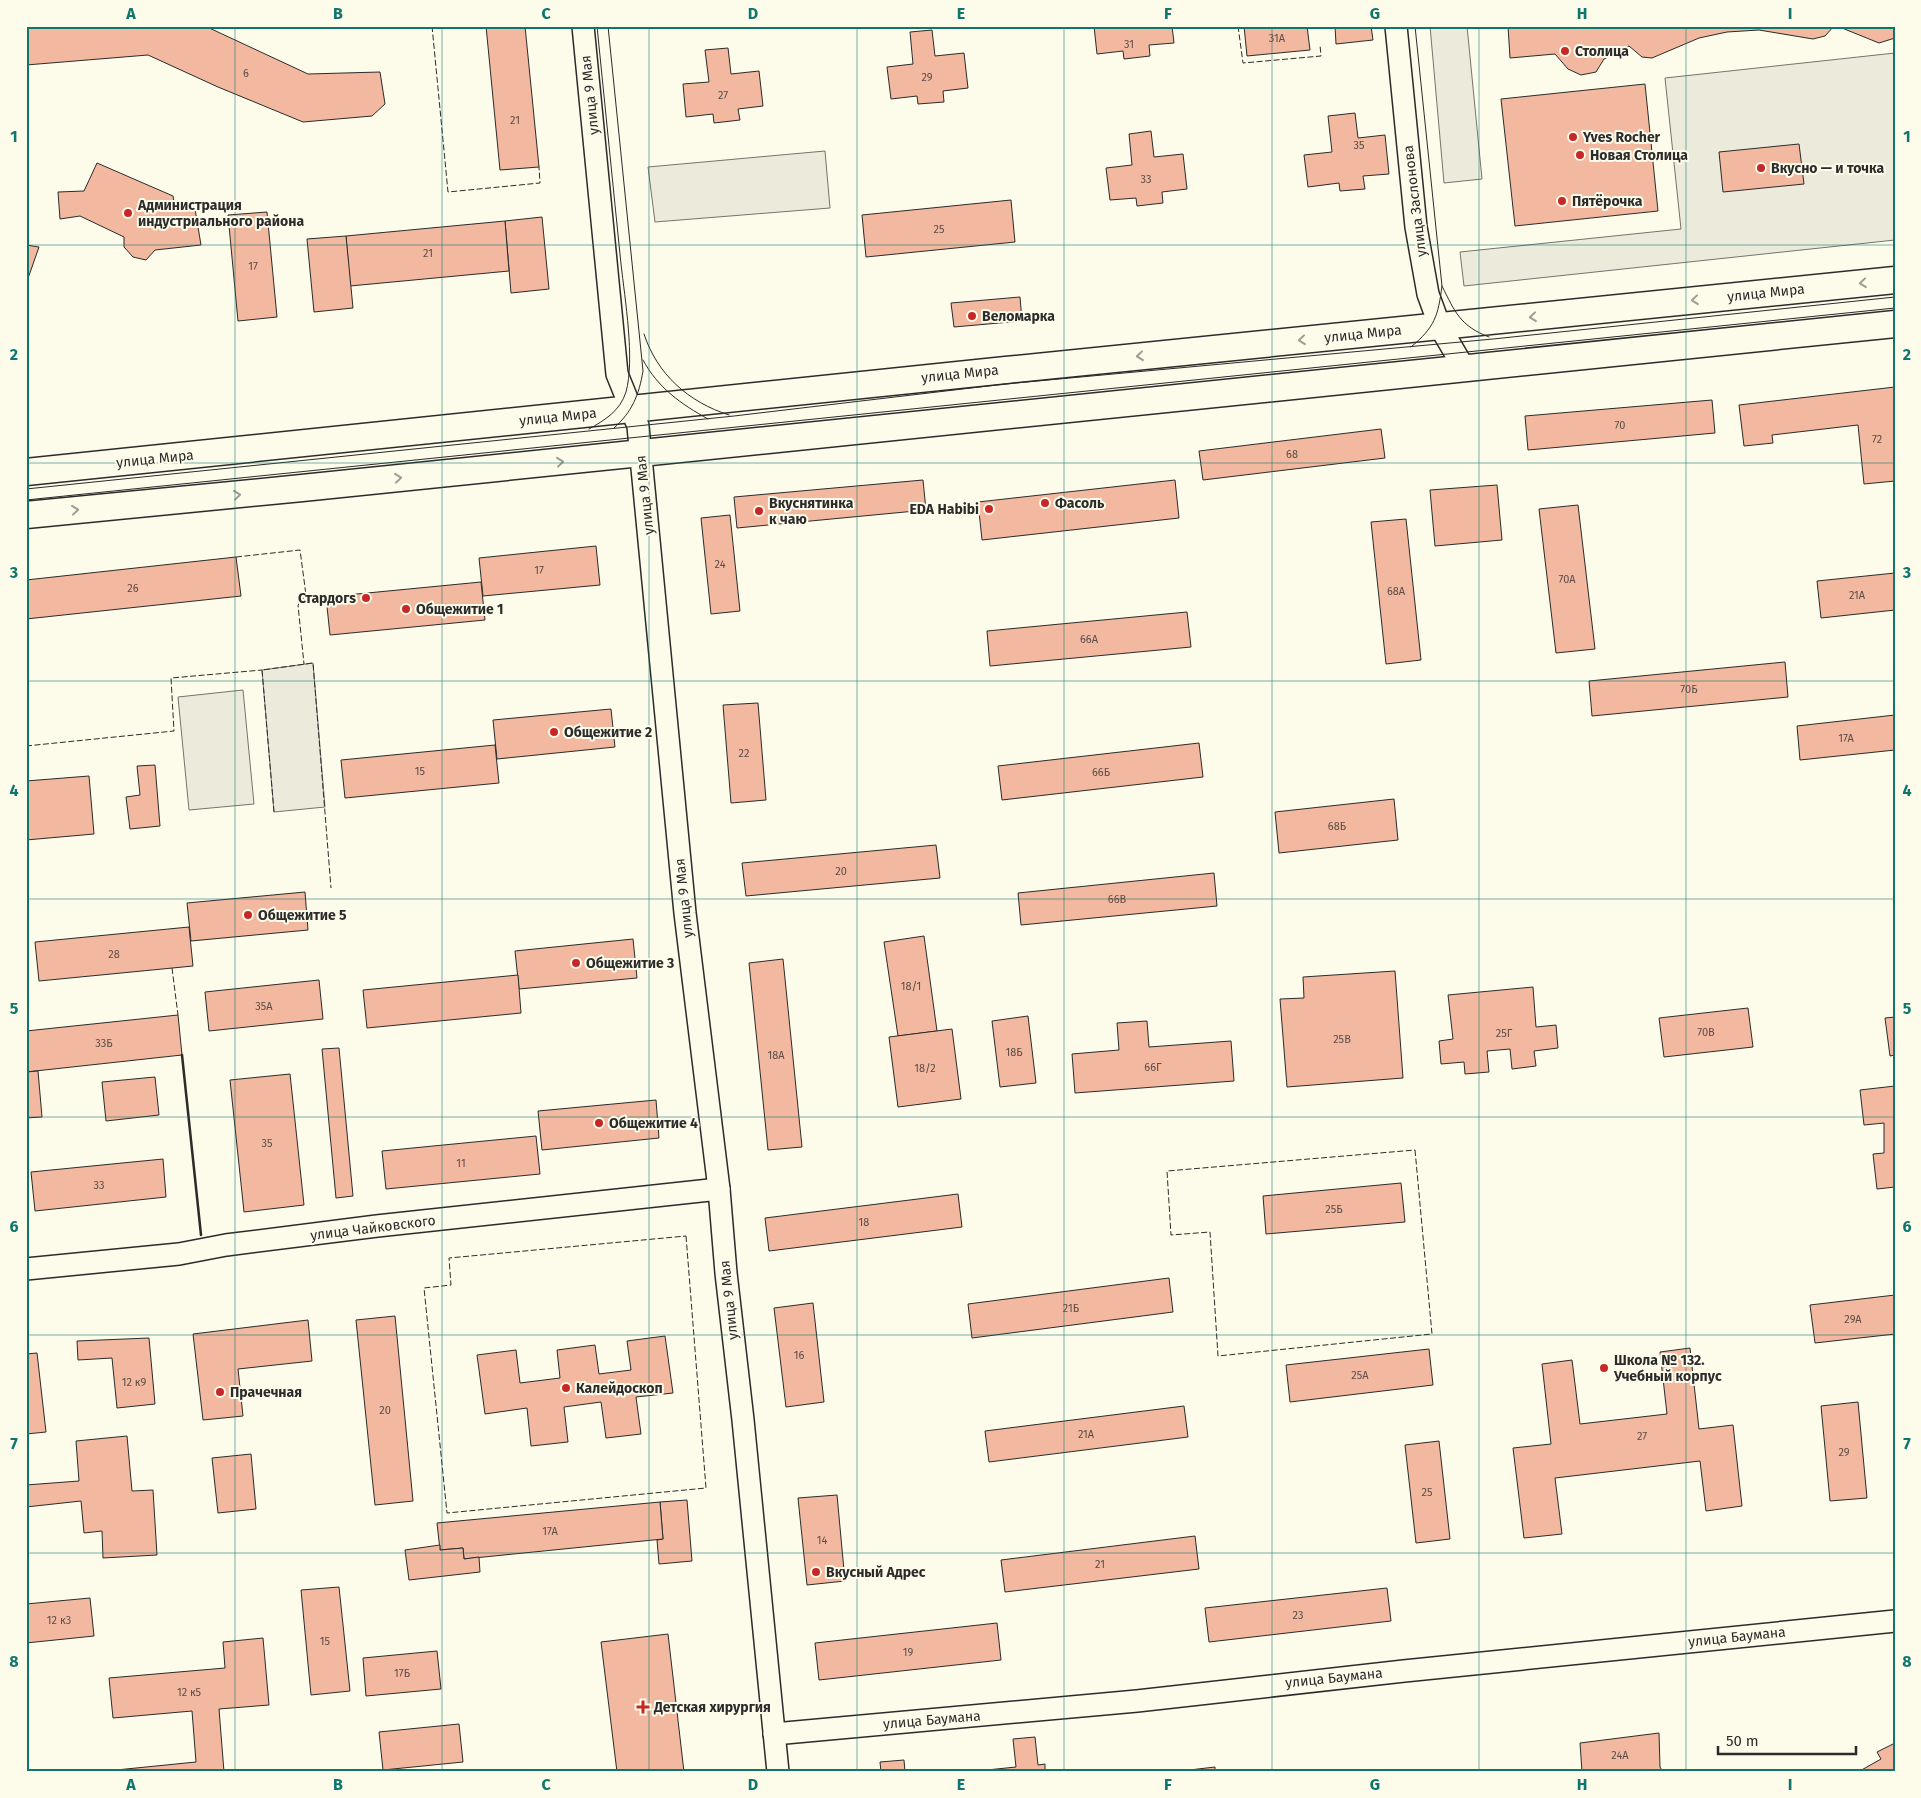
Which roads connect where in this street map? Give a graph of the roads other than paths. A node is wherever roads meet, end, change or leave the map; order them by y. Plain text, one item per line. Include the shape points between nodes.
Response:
1 (583, 26) edge
2 (1396, 26) edge
3 (1895, 280) edge
4 (1895, 324) edge
5 (1440, 327) junction
6 (1464, 368) junction
7 (631, 410) junction
8 (640, 454) junction
9 (26, 472) edge
10 (26, 515) edge
11 (719, 1188) junction
12 (26, 1268) edge
13 (1895, 1621) edge
14 (774, 1734) junction
15 (778, 1772) edge

1 - 7 street, улица 9 Мая via 617,374
2 - 5 street, улица Заслонова via 1416,227 1428,294
3 -> 5 main road, улица Мира
4 - 6 main road
5 - 6 street, улица Заслонова
5 -> 7 main road, улица Мира
6 - 8 main road
7 - 8 street, улица 9 Мая via 638,426
7 - 9 main road, улица Мира
10 -> 8 main road
8 - 11 street, улица 9 Мая via 685,913
11 - 12 street, улица Чайковского via 377,1226 179,1254
11 - 14 street, улица 9 Мая
13 - 14 street, улица Баумана via 1127,1702
14 - 15 street, улица 9 Мая

